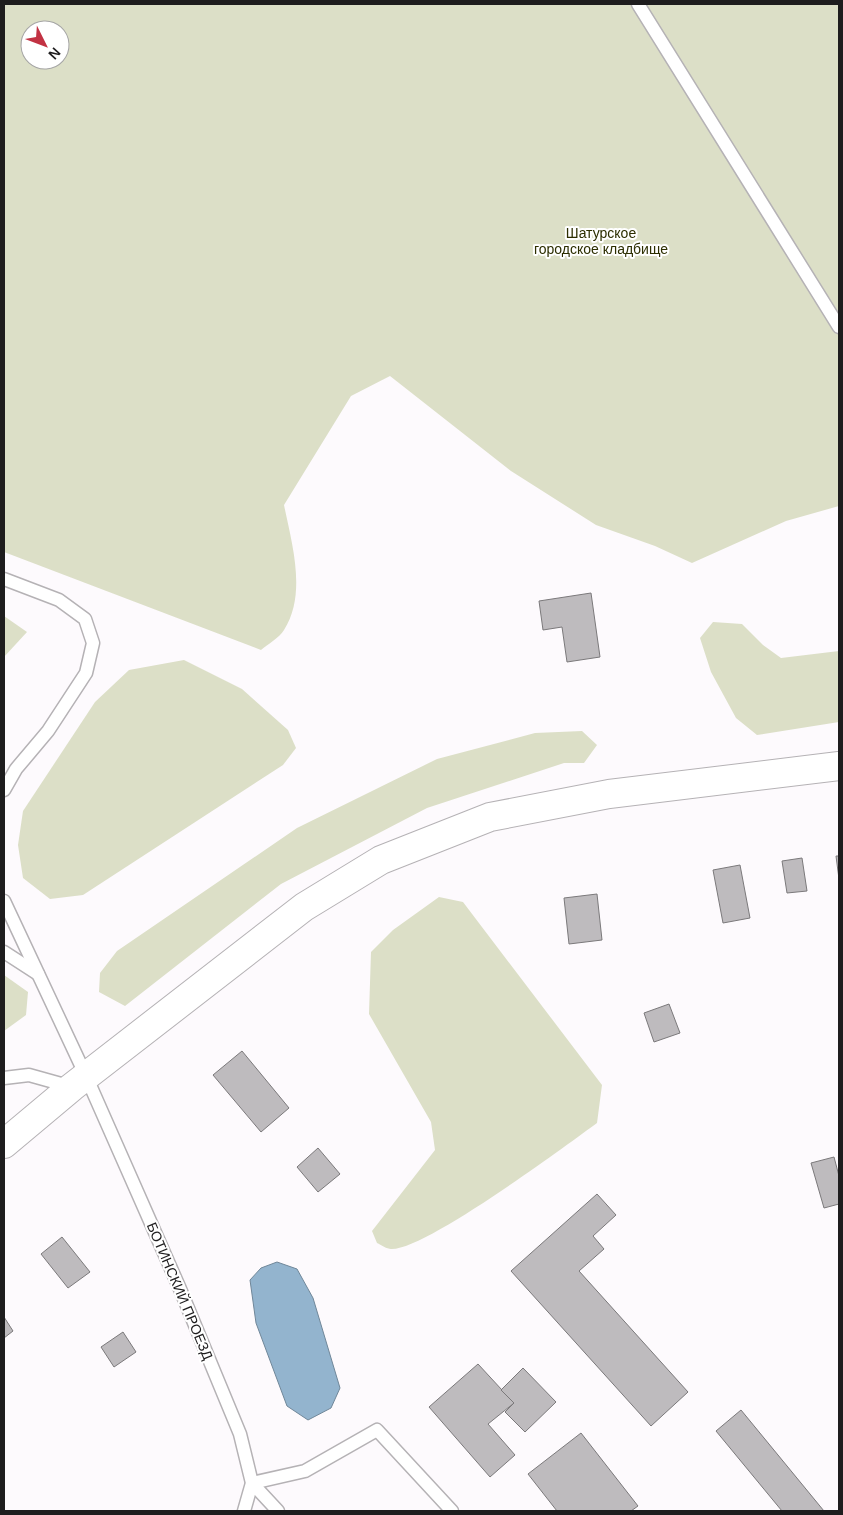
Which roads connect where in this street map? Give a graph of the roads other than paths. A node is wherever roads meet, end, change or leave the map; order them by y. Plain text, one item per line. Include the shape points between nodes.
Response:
1 (638, 4) edge
2 (839, 327) edge
3 (4, 579) edge
4 (839, 766) edge
5 (4, 790) edge
6 (4, 901) edge
7 (4, 952) edge
8 (38, 974) junction
9 (4, 1078) edge
10 (79, 1082) junction
11 (4, 1144) edge
12 (252, 1482) junction
13 (244, 1511) edge
14 (278, 1511) edge
15 (452, 1511) edge

1 - 2 lane
3 - 5 lane via 59,600 86,619 92,643 86,673
4 - 10 main road via 609,794 490,817 381,860 304,907
6 - 8 lane, БОТИНСКИЙ ПРОЕЗД
7 - 8 lane
8 - 10 lane, БОТИНСКИЙ ПРОЕЗД
9 - 10 lane via 29,1075
10 - 11 main road
10 - 12 lane, БОТИНСКИЙ ПРОЕЗД via 180,1289 240,1434
12 - 13 lane, БОТИНСКИЙ ПРОЕЗД
12 - 14 lane
12 - 15 lane via 305,1471 377,1430

